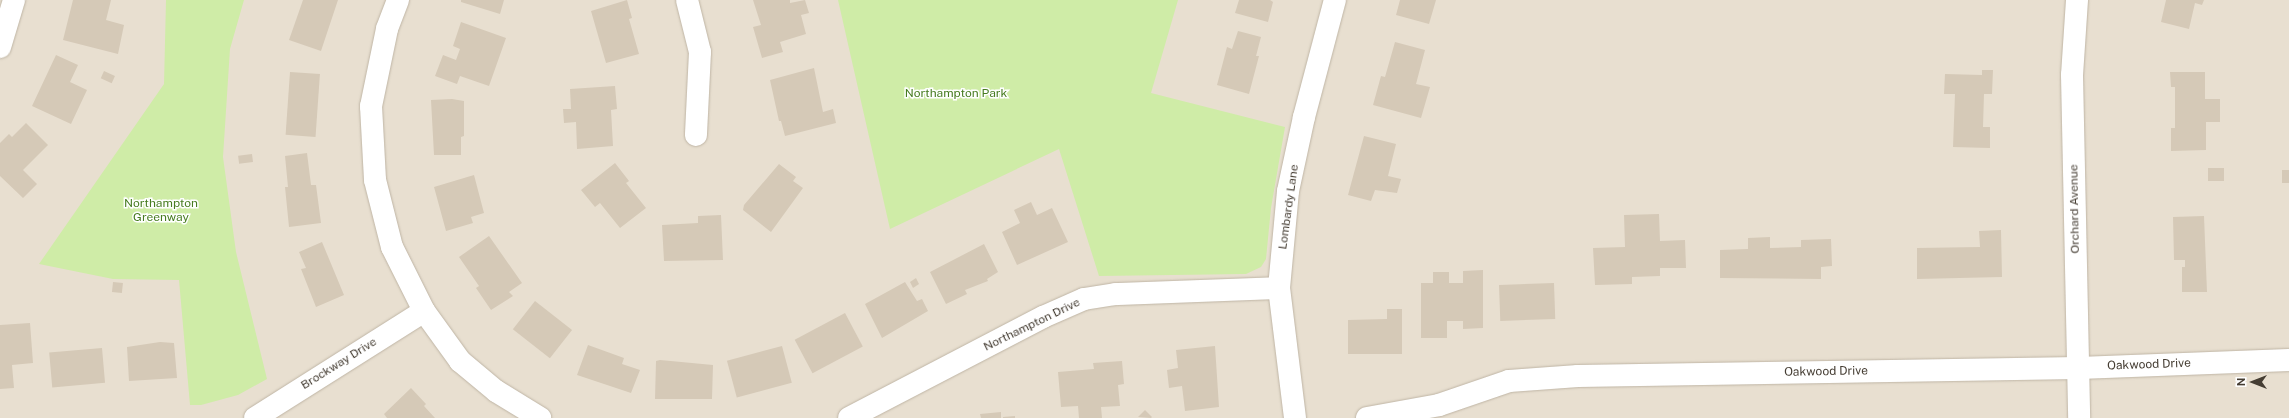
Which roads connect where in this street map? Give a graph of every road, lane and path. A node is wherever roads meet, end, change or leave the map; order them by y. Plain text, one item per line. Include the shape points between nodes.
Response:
1 (14, 0) edge
2 (398, 0) edge
3 (687, 0) edge
4 (1335, 0) edge
5 (2077, 0) edge
6 (0, 47) edge
7 (696, 135) dead end
8 (1279, 288) junction
9 (424, 311) junction
10 (2289, 360) edge
11 (2079, 368) junction
12 (255, 418) edge
13 (540, 418) edge
14 (849, 418) edge
15 (1295, 418) edge
16 (1367, 418) edge
17 (2079, 418) edge

1 - 6 street
2 - 9 street via 387,30 371,106 375,180 392,247
3 - 7 street via 700,52
4 - 8 street, Lombardy Lane via 1304,117 1288,191
5 - 11 street, Orchard Avenue via 2072,75
8 - 14 street, Northampton Drive via 1116,294 1084,299 1043,317
8 - 15 street, Lombardy Lane
9 - 12 street, Brockway Drive
9 - 13 street via 460,361 496,391
10 - 11 street, Oakwood Drive
11 - 16 street, Oakwood Drive via 1578,376 1509,381 1439,405
11 - 17 street, Orchard Avenue

